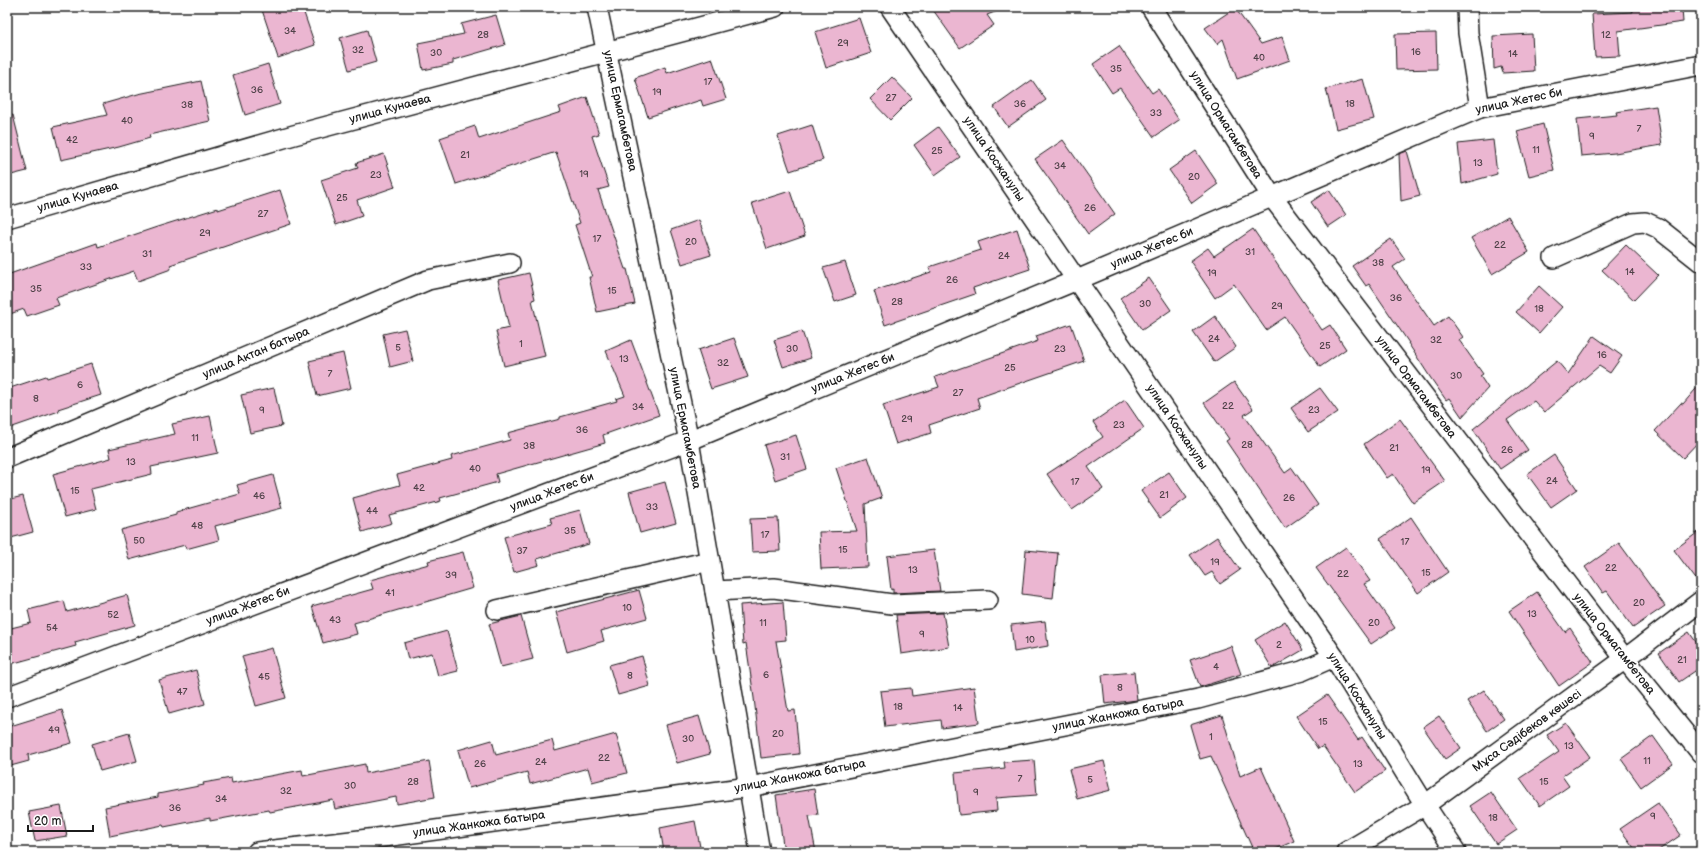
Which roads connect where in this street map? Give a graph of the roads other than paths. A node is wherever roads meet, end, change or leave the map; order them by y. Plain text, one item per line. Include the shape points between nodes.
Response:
1 (597, 7) edge
2 (775, 7) edge
3 (890, 7) edge
4 (1151, 7) edge
5 (1467, 7) edge
6 (608, 51) junction
7 (1701, 65) edge
8 (1480, 108) junction
9 (1272, 197) junction
10 (7, 218) edge
11 (1554, 258) dead end
12 (1701, 262) edge
13 (510, 263) dead end
14 (1077, 280) junction
15 (689, 441) junction
16 (7, 458) edge
17 (710, 562) junction
18 (715, 591) junction
19 (988, 600) dead end
20 (1701, 601) edge
21 (498, 610) dead end
22 (1334, 657) junction
23 (1625, 659) junction
24 (7, 696) edge
25 (1701, 753) edge
26 (749, 787) junction
27 (1425, 806) junction
28 (257, 852) edge
29 (760, 852) edge
30 (1346, 852) edge
31 (1456, 852) edge

1 - 6 street, улица Ермагамбетова
2 - 6 street, улица Кунаева
3 - 14 street, улица Косжанулы
4 - 9 street, улица Ормагамбетова
5 - 8 street via 1468,33
6 - 10 street, улица Кунаева via 286,137
6 - 15 street, улица Ермагамбетова
7 - 8 street, улица Жетес би
8 - 9 street, улица Жетес би
9 - 14 street, улица Жетес би
9 - 23 street, улица Ормагамбетова
11 - 12 street via 1633,223 1645,222 1658,228
13 - 16 street, улица Актан батыра via 428,280
14 - 15 street, улица Жетес би
14 - 22 street, улица Косжанулы
15 - 17 street, улица Ермагамбетова
15 - 24 street, улица Жетес би
17 - 18 street, улица Ермагамбетова
17 - 21 street
18 - 19 street via 774,588 892,604
18 - 26 street, улица Ермагамбетова
20 - 23 street, Мұса Сәдібеков көшесі
22 - 26 street, улица Жанкожа батыра via 1302,671 1198,699
22 - 27 street, улица Косжанулы
23 - 25 street, улица Ормагамбетова
23 - 27 street, Мұса Сәдібеков көшесі
26 - 28 street, улица Жанкожа батыра
26 - 29 street, улица Ермагамбетова
27 - 30 street, Мұса Сәдібеков көшесі
27 - 31 street, улица Косжанулы

